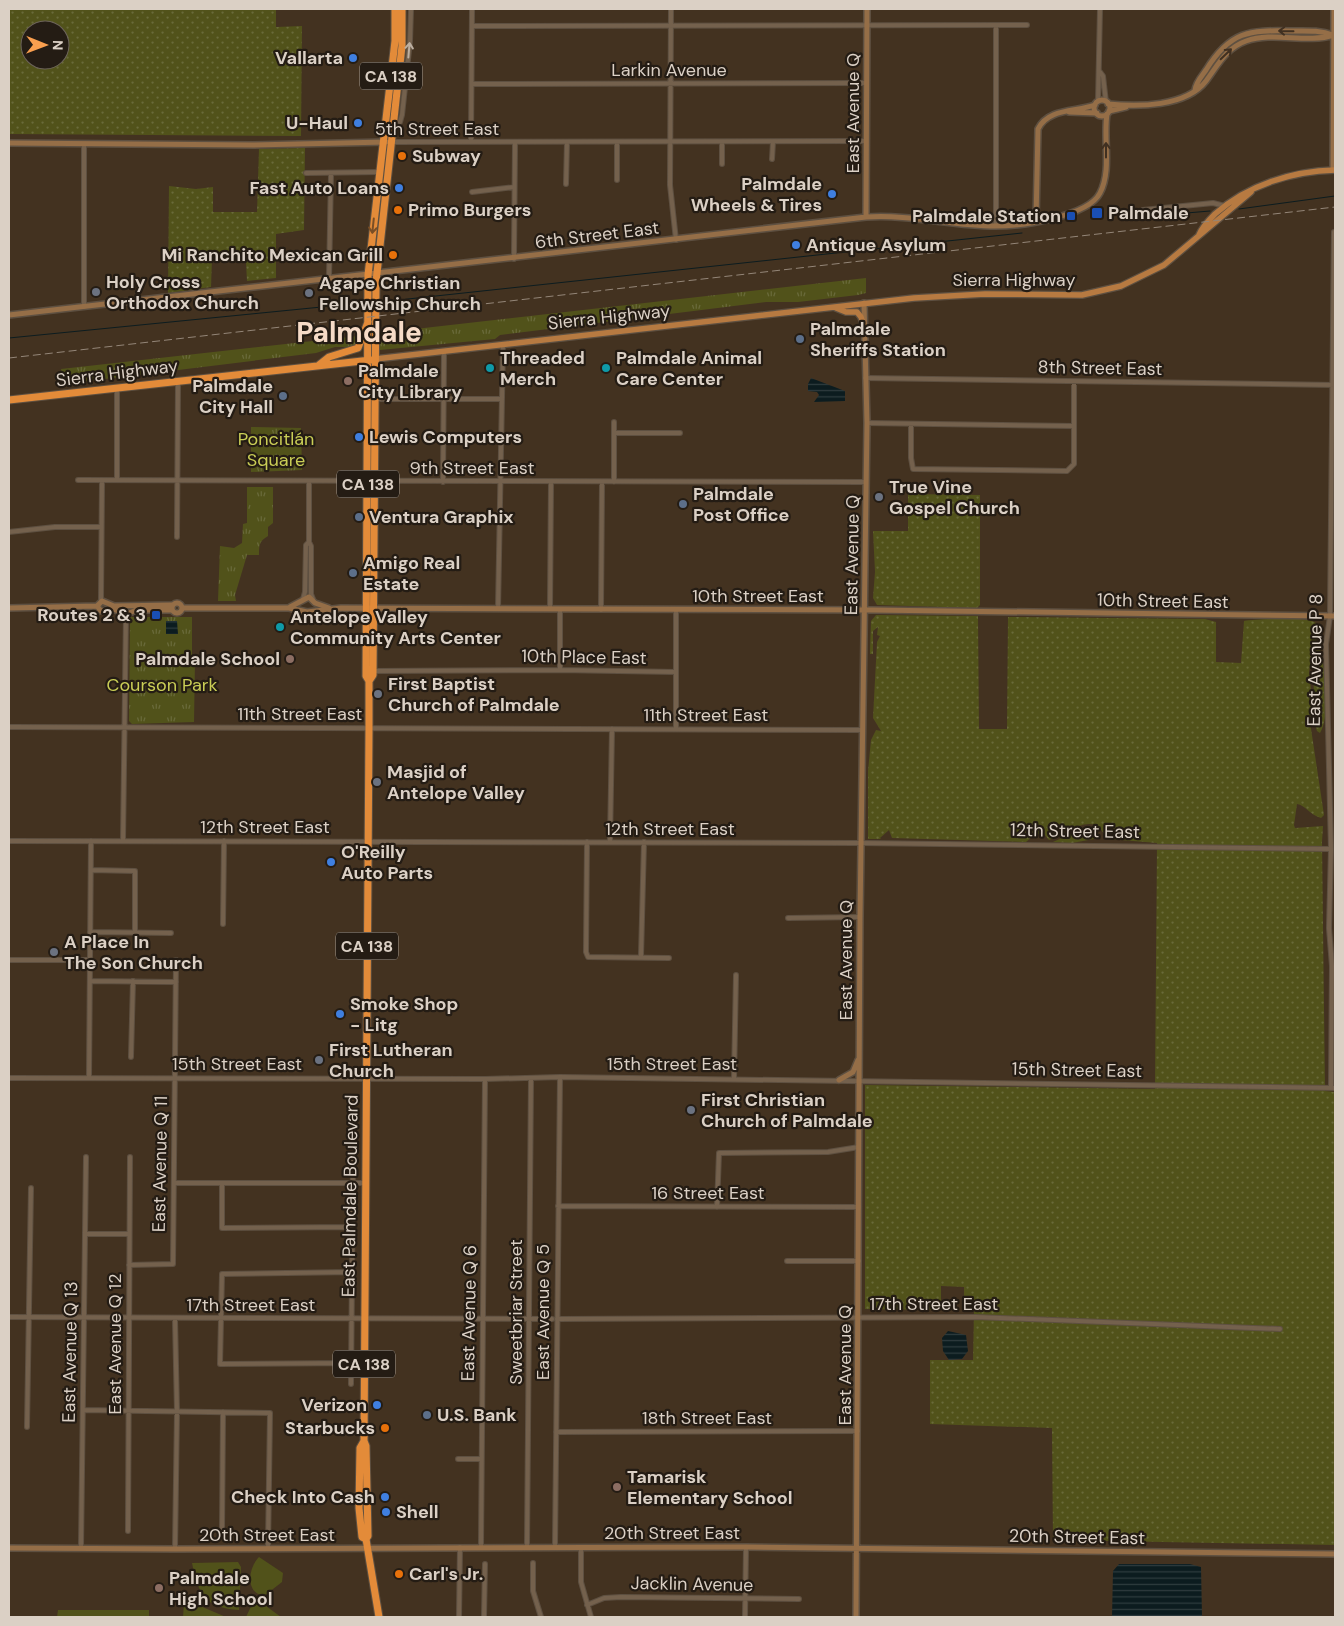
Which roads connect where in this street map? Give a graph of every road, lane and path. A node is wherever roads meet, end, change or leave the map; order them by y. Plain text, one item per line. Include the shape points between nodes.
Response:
1 (396, 9) edge
2 (402, 9) edge
3 (411, 9) edge
4 (472, 9) edge
5 (671, 9) edge
6 (867, 9) edge
7 (1100, 9) edge
8 (1334, 9) edge
9 (867, 24) junction
10 (472, 26) junction
11 (671, 26) junction
12 (996, 26) junction
13 (1027, 26) dead end
14 (1334, 35) junction
15 (1100, 72) junction
16 (472, 84) junction
17 (670, 84) junction
18 (866, 84) junction
19 (1107, 103) junction
20 (1097, 104) junction
21 (1134, 105) junction
22 (1068, 112) junction
23 (1096, 113) junction
24 (1108, 113) junction
25 (392, 128) junction
26 (386, 142) junction
27 (471, 142) junction
28 (515, 142) junction
29 (567, 142) junction
30 (670, 142) junction
31 (722, 142) junction
32 (773, 142) junction
33 (866, 142) junction
34 (9, 143) edge
35 (618, 143) junction
36 (84, 144) junction
37 (772, 159) dead end
38 (722, 164) dead end
39 (1334, 170) edge
40 (379, 172) junction
41 (306, 174) dead end
42 (331, 174) junction
43 (617, 180) dead end
44 (566, 184) dead end
45 (514, 187) junction
46 (472, 192) dead end
47 (1251, 192) junction
48 (1224, 206) junction
49 (1142, 210) dead end
50 (866, 217) junction
51 (1036, 220) junction
52 (996, 226) junction
53 (1334, 232) edge
54 (1198, 236) junction
55 (676, 240) junction
56 (514, 259) junction
57 (372, 275) junction
58 (329, 280) junction
59 (864, 303) junction
60 (84, 307) junction
61 (834, 307) junction
62 (9, 315) edge
63 (368, 321) junction
64 (864, 327) junction
65 (502, 344) junction
66 (444, 351) junction
67 (371, 360) junction
68 (319, 365) junction
69 (865, 378) junction
70 (178, 381) junction
71 (1074, 382) junction
72 (1334, 385) edge
73 (117, 387) junction
74 (374, 399) junction
75 (444, 399) junction
76 (501, 399) junction
77 (9, 400) edge
78 (614, 422) dead end
79 (867, 423) junction
80 (912, 424) junction
81 (1074, 426) junction
82 (614, 433) junction
83 (680, 433) dead end
84 (78, 480) dead end
85 (102, 480) junction
86 (116, 480) junction
87 (177, 481) junction
88 (371, 481) junction
89 (309, 482) junction
90 (443, 482) junction
91 (500, 482) junction
92 (551, 482) junction
93 (602, 482) junction
94 (614, 482) junction
95 (866, 482) junction
96 (101, 527) junction
97 (9, 532) edge
98 (177, 538) dead end
99 (308, 542) junction
100 (302, 601) junction
101 (314, 601) junction
102 (104, 602) junction
103 (122, 605) junction
104 (97, 606) junction
105 (9, 608) edge
106 (289, 608) junction
107 (330, 609) junction
108 (370, 609) junction
109 (498, 609) junction
110 (550, 609) junction
111 (560, 609) junction
112 (106, 610) junction
113 (128, 610) junction
114 (302, 610) junction
115 (602, 610) junction
116 (676, 610) junction
117 (865, 610) junction
118 (120, 611) junction
119 (312, 611) junction
120 (1333, 616) edge
121 (560, 670) junction
122 (373, 671) junction
123 (676, 672) junction
124 (369, 681) junction
125 (9, 728) edge
126 (125, 728) junction
127 (369, 728) junction
128 (612, 728) junction
129 (676, 728) junction
130 (862, 730) junction
131 (9, 841) edge
132 (91, 841) junction
133 (123, 841) junction
134 (224, 841) junction
135 (368, 842) junction
136 (587, 842) junction
137 (610, 842) junction
138 (644, 842) junction
139 (861, 843) junction
140 (1331, 849) junction
141 (91, 870) junction
142 (860, 917) junction
143 (788, 918) dead end
144 (223, 924) dead end
145 (90, 932) junction
146 (135, 932) junction
147 (171, 933) dead end
148 (641, 956) junction
149 (669, 958) dead end
150 (9, 960) edge
151 (90, 960) junction
152 (176, 960) dead end
153 (736, 975) dead end
154 (90, 981) junction
155 (133, 981) junction
156 (176, 982) junction
157 (131, 1057) dead end
158 (860, 1058) junction
159 (560, 1077) junction
160 (9, 1078) edge
161 (89, 1078) junction
162 (175, 1078) junction
163 (531, 1078) junction
164 (366, 1079) junction
165 (485, 1079) junction
166 (734, 1079) junction
167 (839, 1080) junction
168 (860, 1080) junction
169 (1333, 1088) edge
170 (859, 1147) junction
171 (86, 1157) dead end
172 (130, 1157) dead end
173 (353, 1162) dead end
174 (174, 1182) junction
175 (222, 1183) junction
176 (353, 1183) junction
177 (366, 1183) junction
178 (30, 1188) dead end
179 (558, 1206) junction
180 (717, 1206) junction
181 (859, 1207) junction
182 (353, 1227) junction
183 (85, 1234) junction
184 (128, 1234) junction
185 (786, 1261) dead end
186 (859, 1261) junction
187 (129, 1265) junction
188 (352, 1272) junction
189 (9, 1317) edge
190 (29, 1317) junction
191 (84, 1318) junction
192 (130, 1318) junction
193 (352, 1318) junction
194 (364, 1318) junction
195 (483, 1318) junction
196 (530, 1318) junction
197 (860, 1318) junction
198 (175, 1319) junction
199 (221, 1319) junction
200 (554, 1319) junction
201 (1280, 1329) dead end
202 (351, 1363) junction
203 (351, 1384) dead end
204 (82, 1410) junction
205 (129, 1411) junction
206 (177, 1412) junction
207 (223, 1412) junction
208 (27, 1427) dead end
209 (858, 1431) junction
210 (556, 1432) junction
211 (364, 1441) junction
212 (458, 1459) dead end
213 (481, 1459) junction
214 (360, 1460) junction
215 (366, 1489) junction
216 (128, 1531) dead end
217 (222, 1532) dead end
218 (366, 1539) junction
219 (481, 1547) junction
220 (528, 1547) junction
221 (555, 1547) junction
222 (581, 1547) junction
223 (746, 1547) junction
224 (9, 1548) edge
225 (81, 1548) junction
226 (268, 1548) junction
227 (367, 1548) junction
228 (460, 1548) junction
229 (858, 1548) junction
230 (175, 1549) junction
231 (1335, 1554) edge
232 (533, 1563) dead end
233 (485, 1564) dead end
234 (745, 1599) junction
235 (799, 1599) dead end
236 (587, 1605) junction
237 (379, 1617) edge
238 (459, 1617) edge
239 (484, 1617) edge
240 (541, 1617) edge
241 (591, 1617) edge
242 (745, 1617) edge
243 (856, 1617) edge

1 - 26 highway, East Palmdale Boulevard / CA 138
2 - 25 highway, East Palmdale Boulevard / CA 138 via 402,46
25 -> 3 street via 396,127 402,115
4 - 10 street
5 - 11 street
6 - 9 street, East Avenue Q
7 - 15 street
8 - 14 street
9 - 11 street
9 - 12 street
9 - 18 street, East Avenue Q
10 - 11 street
10 - 16 street
11 - 17 street
12 - 13 street
12 - 52 street
14 - 21 street via 1322,31 1262,30 1245,34 1232,39 1216,54 1194,90 1171,102
14 - 39 street
15 - 19 street
15 - 20 street
16 - 17 street, Larkin Avenue
16 - 27 street
17 - 18 street, Larkin Avenue
17 - 30 street
18 - 33 street, East Avenue Q
19 - 20 street
19 - 21 street
19 - 24 street, 6th Street East
20 - 22 street
20 - 23 street
21 - 24 street
22 - 23 street
22 - 51 street via 1045,118 1038,128
23 - 24 street via 1103,116
51 -> 24 street, 6th Street East via 1080,210 1096,200 1105,180
25 - 26 highway, East Palmdale Boulevard / CA 138
26 - 27 street, 5th Street East
26 - 36 street, 5th Street East
26 - 40 highway, East Palmdale Boulevard / CA 138
26 - 57 highway, East Palmdale Boulevard / CA 138
27 - 28 street, 5th Street East
28 - 29 street, 5th Street East
28 - 45 street
29 - 35 street, 5th Street East
29 - 44 street
30 - 31 street, 5th Street East
30 - 35 street, 5th Street East
30 - 55 street via 670,185
31 - 32 street, 5th Street East
31 - 38 street
32 - 33 street, 5th Street East
32 - 37 street
33 - 50 street, East Avenue Q
34 - 36 street, 5th Street East
35 - 43 street
36 - 60 street
39 - 47 main road, Sierra Highway via 1296,174
40 - 42 street
40 -> 57 highway, East Palmdale Boulevard / CA 138
41 - 42 street
42 - 58 street
45 - 46 street
45 - 56 street
47 - 48 main road, Sierra Highway
47 - 54 main road, Sierra Highway
48 - 49 street via 1213,203
48 - 54 main road, Sierra Highway
50 - 52 street, 6th Street East via 907,216
50 - 55 street, 6th Street East
51 - 52 street, 6th Street East
53 - 72 street, East Avenue P 8
54 - 59 main road, Sierra Highway via 1164,265 1140,278 1102,291 1072,295 943,295
55 - 56 street, 6th Street East
56 - 57 street, 6th Street East
57 - 58 street, 6th Street East
57 - 63 highway, East Palmdale Boulevard / CA 138
57 - 67 highway, East Palmdale Boulevard / CA 138
58 - 60 street, 6th Street East
59 - 61 main road, Sierra Highway
59 - 64 street, East Avenue Q
60 - 62 street, 6th Street East
61 - 64 main road via 857,312
61 - 65 main road, Sierra Highway
63 - 67 highway, East Palmdale Boulevard / CA 138
63 - 68 highway via 358,348 329,357
64 - 69 street, East Avenue Q
65 - 66 main road, Sierra Highway
65 - 76 street
66 - 67 main road, Sierra Highway
66 - 75 street
67 - 68 highway, Sierra Highway
67 - 74 highway, East Palmdale Boulevard / CA 138
67 - 88 highway, East Palmdale Boulevard / CA 138
68 - 70 highway, Sierra Highway
69 - 71 street, 8th Street East
69 - 79 street, East Avenue Q
70 - 73 highway, Sierra Highway
70 - 87 street
71 - 72 street, 8th Street East
71 - 81 street
72 - 120 street, East Avenue P 8
73 - 77 highway, Sierra Highway
73 - 86 street
74 - 75 street
74 - 88 highway, East Palmdale Boulevard / CA 138
75 - 76 street
75 - 90 street
76 - 91 street
78 - 82 street
79 - 80 street
79 - 95 street, East Avenue Q
80 - 81 street
80 - 81 street via 913,469 1067,471 1072,469
82 - 83 street
82 - 94 street
84 - 85 street, 9th Street East
85 - 86 street, 9th Street East
85 - 96 street
86 - 87 street, 9th Street East
87 - 89 street, 9th Street East
87 - 98 street
88 - 89 street, 9th Street East
88 - 90 street, 9th Street East
88 - 108 highway, East Palmdale Boulevard / CA 138
89 - 99 street
90 - 91 street, 9th Street East
91 - 92 street, 9th Street East
91 - 109 street
92 - 93 street, 9th Street East
92 - 110 street
93 - 94 street, 9th Street East
93 - 115 street
94 - 95 street, 9th Street East
95 - 117 street, East Avenue Q
96 - 97 street
96 - 102 street
99 - 100 street via 306,592
99 - 101 street via 311,546 311,594
100 - 101 street via 309,597
100 - 106 street
100 - 114 street
101 - 107 street, 10th Street East
101 - 119 street
102 - 103 street
102 - 104 street
102 - 112 street
103 - 113 street
103 - 118 street
104 - 105 street
104 - 112 street via 101,611
106 - 113 street via 182,608 179,612 172,608
106 - 114 street
107 - 108 street, 10th Street East
107 - 119 street, 10th Street East
108 - 109 street, 10th Street East
108 - 122 highway, East Palmdale Boulevard / CA 138
108 - 124 highway, East Palmdale Boulevard / CA 138 via 366,676
109 - 110 street, 10th Street East
110 - 111 street, 10th Street East
111 - 115 street, 10th Street East
111 - 121 street
112 - 118 street
113 - 118 street
113 - 126 street
114 - 119 street
115 - 116 street, 10th Street East
116 - 117 street, 10th Street East
116 - 123 street
117 - 120 street, 10th Street East
117 - 130 street, East Avenue Q
120 - 140 street, East Avenue P 8 via 1326,644
121 - 122 street, 10th Place East
121 - 123 street, 10th Place East
122 - 124 highway, East Palmdale Boulevard / CA 138
123 - 129 street
124 - 127 highway, East Palmdale Boulevard / CA 138
125 - 126 street, 11th Street East
126 - 127 street, 11th Street East
126 - 133 street
127 - 128 street, 11th Street East
127 - 135 highway, East Palmdale Boulevard / CA 138
128 - 129 street, 11th Street East
128 - 137 street
129 - 130 street, 11th Street East
130 - 139 street, East Avenue Q
131 - 132 street, 12th Street East
132 - 133 street, 12th Street East
132 - 141 street
133 - 134 street, 12th Street East
134 - 135 street, 12th Street East
134 - 144 street
135 - 136 street, 12th Street East
135 - 164 highway, East Palmdale Boulevard / CA 138
136 - 137 street, 12th Street East
136 - 148 street via 588,957
137 - 138 street, 12th Street East
138 - 139 street, 12th Street East
138 - 148 street
139 - 140 street, 12th Street East
139 - 142 street, East Avenue Q
140 - 169 street, East Avenue P 8 via 1329,928
141 - 145 street
141 - 146 street via 135,871
142 - 143 street
142 - 158 street, East Avenue Q
145 - 146 street
145 - 151 street
146 - 147 street
148 - 149 street
150 - 151 street
151 - 154 street
152 - 156 street, East Avenue Q 11
153 - 166 street
154 - 155 street
154 - 161 street
155 - 156 street
155 - 157 street
156 - 162 street, East Avenue Q 11
158 - 167 street via 852,1072
158 - 168 street, East Avenue Q
159 - 163 street, 15th Street East
159 - 166 street, 15th Street East
159 - 179 street, East Avenue Q 5
160 - 161 street, 15th Street East
161 - 162 street, 15th Street East
162 - 164 street, 15th Street East
162 - 174 street, East Avenue Q 11
163 - 165 street, 15th Street East
163 - 196 street, Sweetbriar Street
164 - 165 street, 15th Street East
164 - 177 highway, East Palmdale Boulevard / CA 138
165 - 195 street, East Avenue Q 6
166 - 167 street, 15th Street East
167 - 168 street, 15th Street East
168 - 169 street, 15th Street East
168 - 170 street, East Avenue Q
170 - 180 street via 828,1152 719,1153
170 - 181 street, East Avenue Q
171 - 183 street, East Avenue Q 13
172 - 184 street, East Avenue Q 12
173 - 176 street, East Palmdale Boulevard
174 - 175 street
174 - 187 street, East Avenue Q 11 via 173,1264
175 - 176 street
175 - 182 street via 222,1228
176 - 177 street
176 - 182 street, East Palmdale Boulevard
177 - 194 highway, East Palmdale Boulevard / CA 138
178 - 190 street
179 - 180 street, 16 Street East
179 - 200 street, East Avenue Q 5
180 - 181 street, 16 Street East
181 - 186 street, East Avenue Q
182 - 188 street, East Palmdale Boulevard
183 - 184 street
183 - 191 street, East Avenue Q 13
184 - 187 street, East Avenue Q 12
185 - 186 street
186 - 197 street, East Avenue Q
187 - 192 street, East Avenue Q 12
188 - 193 street, East Palmdale Boulevard
188 - 199 street via 222,1274
189 - 190 street, 17th Street East
190 - 191 street, 17th Street East
190 - 208 street
191 - 192 street, 17th Street East
191 - 204 street, East Avenue Q 13
192 - 198 street, 17th Street East
192 - 205 street, East Avenue Q 12
193 - 194 street, 17th Street East
193 - 199 street, 17th Street East
193 - 202 street, East Palmdale Boulevard
194 - 195 street, 17th Street East
194 - 211 highway, East Palmdale Boulevard / CA 138
195 - 196 street, 17th Street East
195 - 213 street, East Avenue Q 6
196 - 200 street, 17th Street East
196 - 220 street, Sweetbriar Street
197 - 200 street, 17th Street East
197 - 201 street, 17th Street East via 976,1317
197 - 209 street, East Avenue Q
198 - 199 street, 17th Street East
198 - 206 street
199 - 202 street via 220,1364
200 - 210 street, East Avenue Q 5
202 - 203 street, East Palmdale Boulevard
204 - 205 street
204 - 225 street, East Avenue Q 13
205 - 206 street
205 - 216 street, East Avenue Q 12
206 - 207 street
206 - 230 street
207 - 217 street
207 - 226 street via 270,1413
209 - 210 street, 18th Street East
209 - 229 street, East Avenue Q
210 - 221 street, East Avenue Q 5
211 - 214 highway, East Palmdale Boulevard / CA 138
211 - 215 highway, East Palmdale Boulevard / CA 138
212 - 213 street
213 - 219 street, East Avenue Q 6
214 - 215 highway
214 - 218 highway, East Palmdale Boulevard / CA 138 via 362,1537
215 - 218 highway, East Palmdale Boulevard / CA 138
218 - 227 highway, East Palmdale Boulevard / CA 138
219 - 220 street, 20th Street East
219 - 228 street, 20th Street East
220 - 221 street, 20th Street East
221 - 222 street, 20th Street East
222 - 223 street, 20th Street East
222 - 236 street via 581,1582
223 - 229 street, 20th Street East
223 - 234 street
224 - 225 street, 20th Street East
225 - 230 street, 20th Street East
226 - 227 street, 20th Street East
226 - 230 street, 20th Street East
227 - 228 street, 20th Street East
227 - 237 highway, East Palmdale Boulevard / CA 138
228 - 238 street
229 - 231 street, 20th Street East
229 - 243 street, East Avenue Q
232 - 240 street via 533,1591
233 - 239 street
234 - 235 street, Jacklin Avenue
234 - 236 street, Jacklin Avenue via 621,1597 604,1598
234 - 242 street
236 - 241 street

